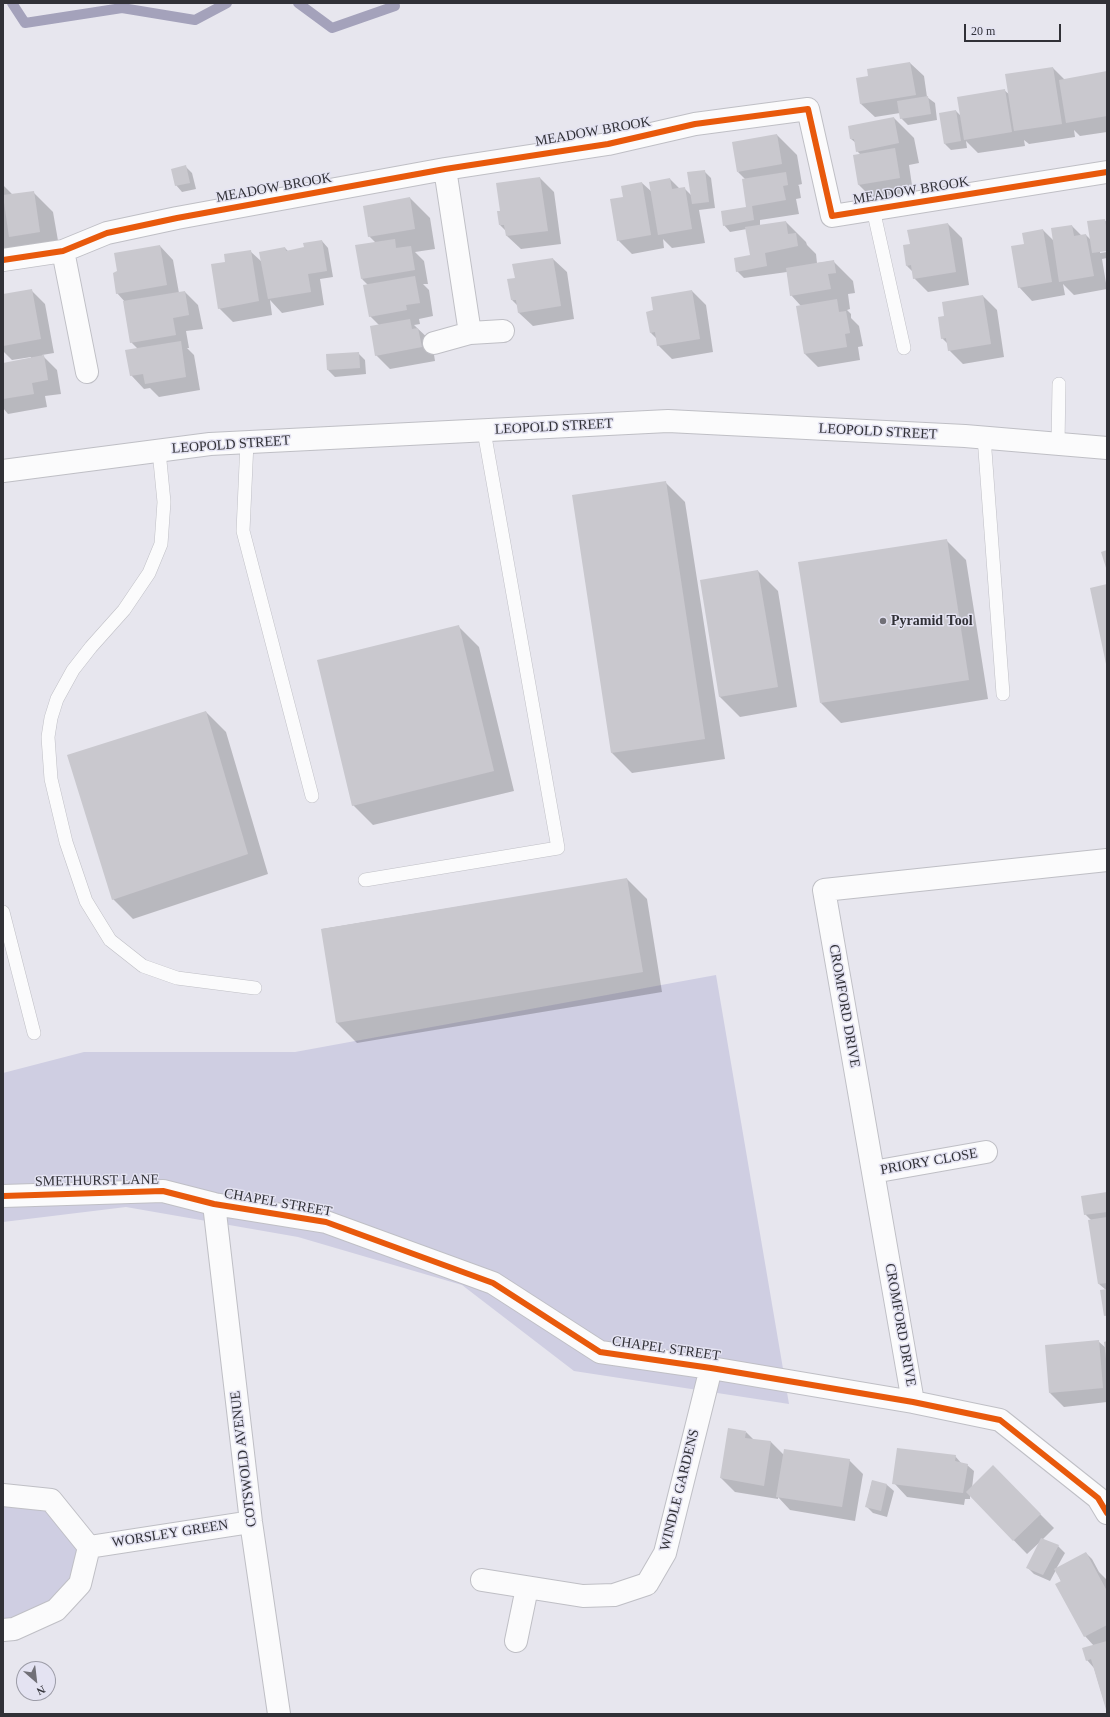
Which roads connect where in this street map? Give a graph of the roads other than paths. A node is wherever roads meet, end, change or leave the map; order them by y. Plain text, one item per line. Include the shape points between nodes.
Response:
1 (445, 169) junction
2 (1107, 172) edge
3 (873, 210) junction
4 (63, 251) junction
5 (3, 260) edge
6 (503, 331) dead end
7 (470, 333) junction
8 (434, 343) dead end
9 (904, 348) dead end
10 (87, 372) dead end
11 (1059, 384) dead end
12 (484, 431) junction
13 (984, 437) junction
14 (247, 442) junction
15 (1058, 444) junction
16 (1107, 448) edge
17 (159, 451) junction
18 (3, 471) edge
19 (1003, 694) dead end
20 (312, 796) dead end
21 (1107, 860) edge
22 (365, 880) dead end
23 (3, 912) edge
24 (254, 988) dead end
25 (34, 1033) dead end
26 (986, 1152) dead end
27 (873, 1172) junction
28 (3, 1196) edge
29 (214, 1204) junction
30 (711, 1368) junction
31 (913, 1402) junction
32 (3, 1495) edge
33 (1104, 1501) edge
34 (251, 1522) junction
35 (89, 1547) junction
36 (482, 1580) dead end
37 (527, 1588) junction
38 (3, 1630) edge
39 (516, 1641) dead end
40 (280, 1714) edge

1 - 3 street, MEADOW BROOK via 608,144 695,124 808,108 832,216
1 - 4 street, MEADOW BROOK via 107,233
1 - 7 street
2 - 3 street, MEADOW BROOK
3 - 9 lane
4 - 5 street, MEADOW BROOK
4 - 10 street
6 - 7 street
7 - 8 street
11 - 15 lane
12 - 13 street, LEOPOLD STREET via 668,421
12 - 14 street, LEOPOLD STREET
12 - 22 lane via 558,848
13 - 15 street, LEOPOLD STREET
13 - 19 lane
14 - 17 street, LEOPOLD STREET
14 - 20 lane via 243,532
15 - 16 street, LEOPOLD STREET
17 - 18 street, LEOPOLD STREET
17 - 24 lane via 164,502 162,544 149,573 124,610 73,670 57,699 48,737 51,779 66,842 86,901 110,940 143,966 177,978
21 - 27 street, CROMFORD DRIVE via 824,890
23 - 25 lane
26 - 27 street, PRIORY CLOSE
27 - 31 street, CROMFORD DRIVE
28 - 29 street, SMETHURST LANE via 163,1191
29 - 30 street, CHAPEL STREET via 326,1222 493,1283 600,1352
29 - 34 street, COTSWOLD AVENUE
30 - 31 street, CHAPEL STREET
30 - 37 street, WINDLE GARDENS via 665,1553 647,1584 614,1595 590,1596
31 - 33 street, CHAPEL STREET via 1000,1420
32 - 35 street via 51,1500
34 - 35 street, WORSLEY GREEN
34 - 40 street, COTSWOLD AVENUE
35 - 38 street via 80,1584 56,1610 14,1629
36 - 37 street, WINDLE GARDENS
37 - 39 street

